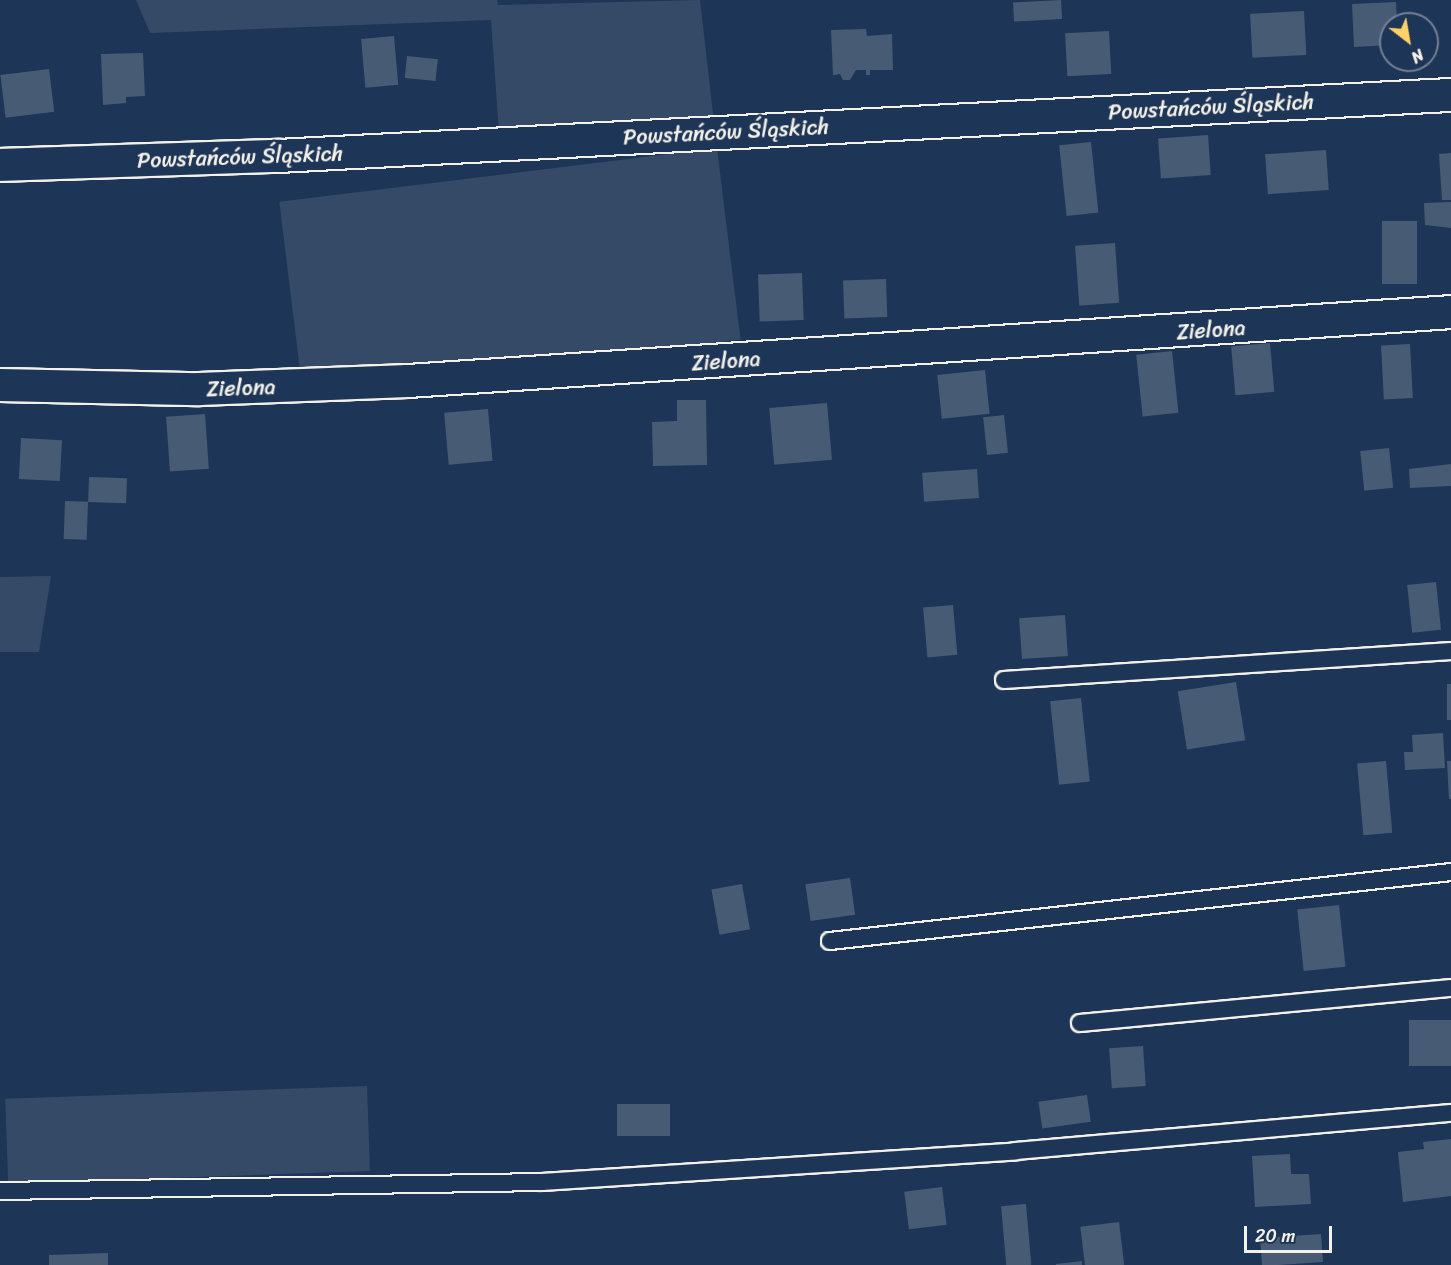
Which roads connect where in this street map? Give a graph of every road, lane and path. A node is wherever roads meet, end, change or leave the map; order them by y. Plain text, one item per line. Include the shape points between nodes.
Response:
1 (1451, 95) edge
2 (0, 165) edge
3 (1451, 312) edge
4 (0, 385) edge
5 (1451, 651) edge
6 (1004, 680) dead end
7 (1451, 872) edge
8 (830, 941) dead end
9 (1451, 988) edge
10 (1080, 1023) dead end
11 (1451, 1113) edge
12 (0, 1191) edge

1 - 2 street, Powstańców Śląskich via 278,156
3 - 4 street, Zielona via 408,381 199,389
5 - 6 lane
7 - 8 lane
9 - 10 lane
11 - 12 lane via 1015,1151 542,1182

